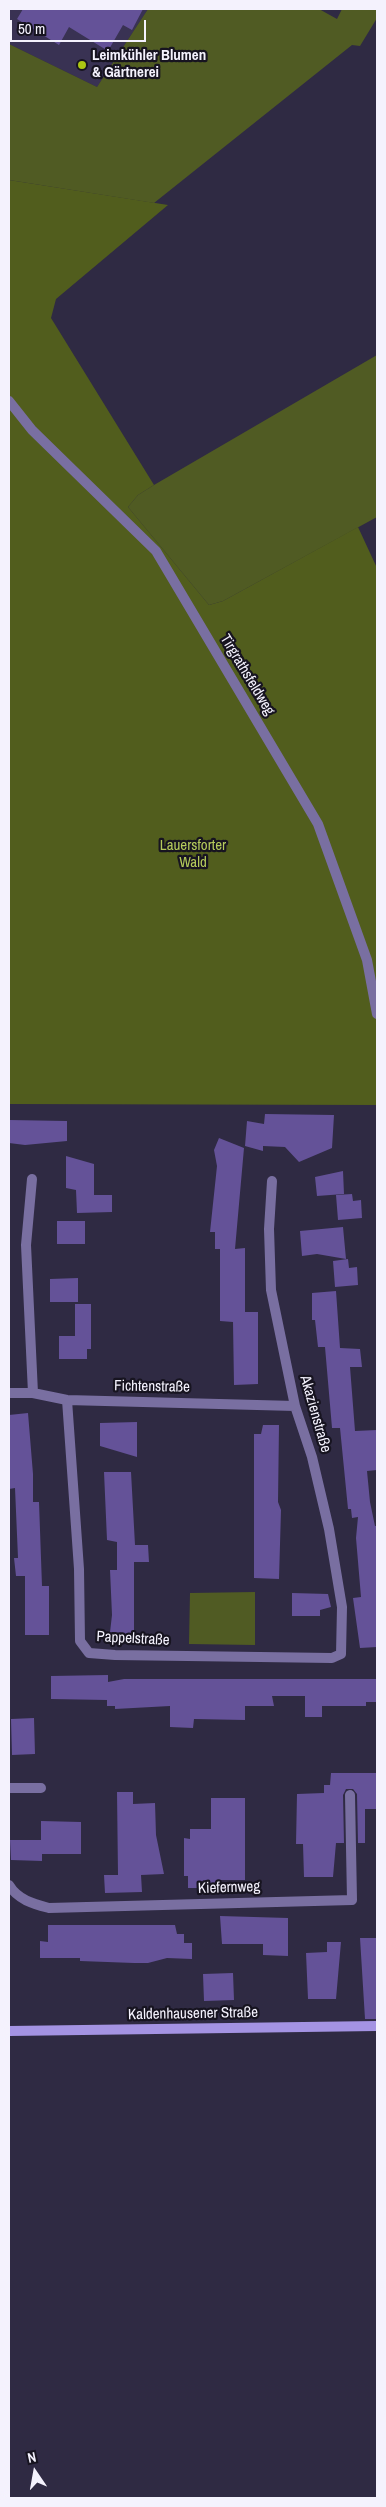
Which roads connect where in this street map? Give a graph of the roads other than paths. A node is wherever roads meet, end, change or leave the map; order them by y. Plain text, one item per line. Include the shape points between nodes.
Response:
1 (9, 401) edge
2 (377, 1014) edge
3 (32, 1179) dead end
4 (272, 1181) dead end
5 (9, 1393) edge
6 (33, 1393) junction
7 (67, 1400) junction
8 (295, 1406) junction
9 (341, 1654) joint
10 (9, 1788) edge
11 (41, 1788) dead end
12 (350, 1795) dead end
13 (9, 1885) edge
14 (377, 2026) edge
15 (9, 2031) edge

1 - 2 street, Tirgrathsfeldweg via 32,430 156,551 318,824 367,960
3 - 6 street via 26,1245
4 - 8 street, Akazienstraße via 269,1229 271,1290
5 - 6 street, Fichtenstraße
6 - 7 street, Fichtenstraße
7 - 8 street, Fichtenstraße
7 - 9 street, Pappelstraße via 79,1569 80,1641 89,1653 332,1658
8 - 9 street, Akazienstraße via 312,1457 329,1528 342,1607
10 - 11 street
12 - 13 street, Kiefernweg via 352,1900 49,1908 28,1902
14 - 15 main road, Kaldenhausener Straße

